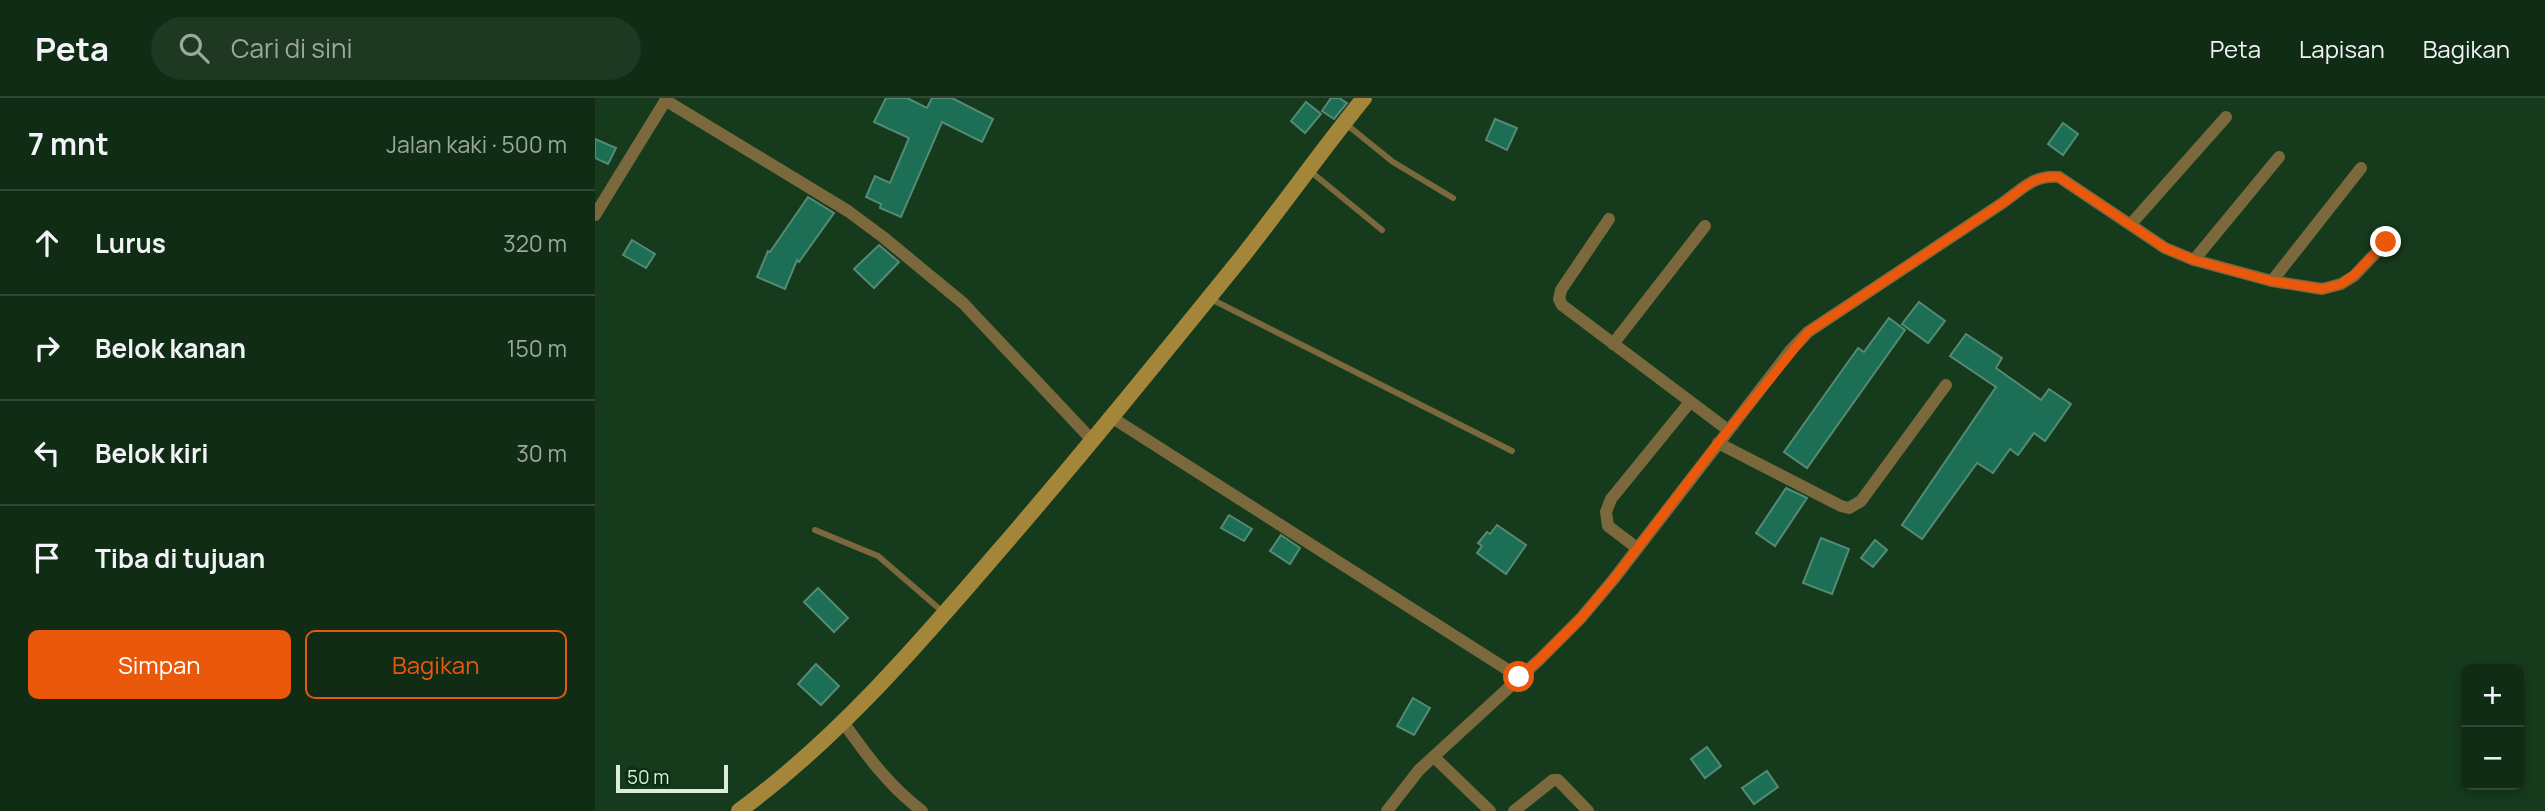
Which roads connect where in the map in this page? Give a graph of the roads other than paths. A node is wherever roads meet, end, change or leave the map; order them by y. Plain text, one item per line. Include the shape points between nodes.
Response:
1 (1364, 98) edge
2 (666, 99) edge
3 (2226, 117) dead end
4 (1344, 123) junction
5 (2279, 157) dead end
6 (2361, 168) dead end
7 (1308, 170) junction
8 (1454, 198) dead end
9 (596, 210) edge
10 (1609, 219) dead end
11 (2131, 224) junction
12 (1705, 226) dead end
13 (1382, 230) dead end
14 (2386, 242) dead end
15 (2194, 260) junction
16 (2271, 281) junction
17 (1207, 297) junction
18 (1613, 344) junction
19 (1945, 384) dead end
20 (1691, 402) junction
21 (1111, 417) junction
22 (1728, 430) junction
23 (1092, 440) junction
24 (1718, 443) junction
25 (1512, 451) dead end
26 (815, 530) dead end
27 (1637, 548) junction
28 (944, 614) junction
29 (1519, 677) junction
30 (843, 722) junction
31 (1434, 757) junction
32 (739, 811) edge
33 (922, 811) edge
34 (1387, 811) edge
35 (1490, 811) edge
36 (1514, 811) edge
37 (1587, 811) edge

1 - 4 main road
2 - 9 street
2 - 23 street via 883,237 963,303
3 - 11 street
4 - 7 main road
4 - 8 lane via 1393,162
5 - 15 street
6 - 16 street
7 - 13 lane
7 - 17 main road
10 - 18 street via 1559,299
11 - 15 street via 2165,248
11 - 22 street via 2059,177 2035,179 1819,323 1790,351
12 - 18 street
14 - 16 street via 2341,284 2322,289
15 - 16 street
17 - 21 main road
17 - 25 lane
18 - 20 street
19 - 24 street via 1861,501 1849,508
20 - 22 street
20 - 27 street via 1611,499 1606,512 1608,526
21 - 23 main road
21 - 29 street
22 - 24 street
23 - 28 main road
24 - 27 street
26 - 28 lane via 879,556
27 - 29 street via 1581,618
28 - 30 main road
29 - 31 street
30 - 32 main road
30 - 33 street via 882,776
31 - 34 street
31 - 35 street
36 - 37 street via 1555,780

